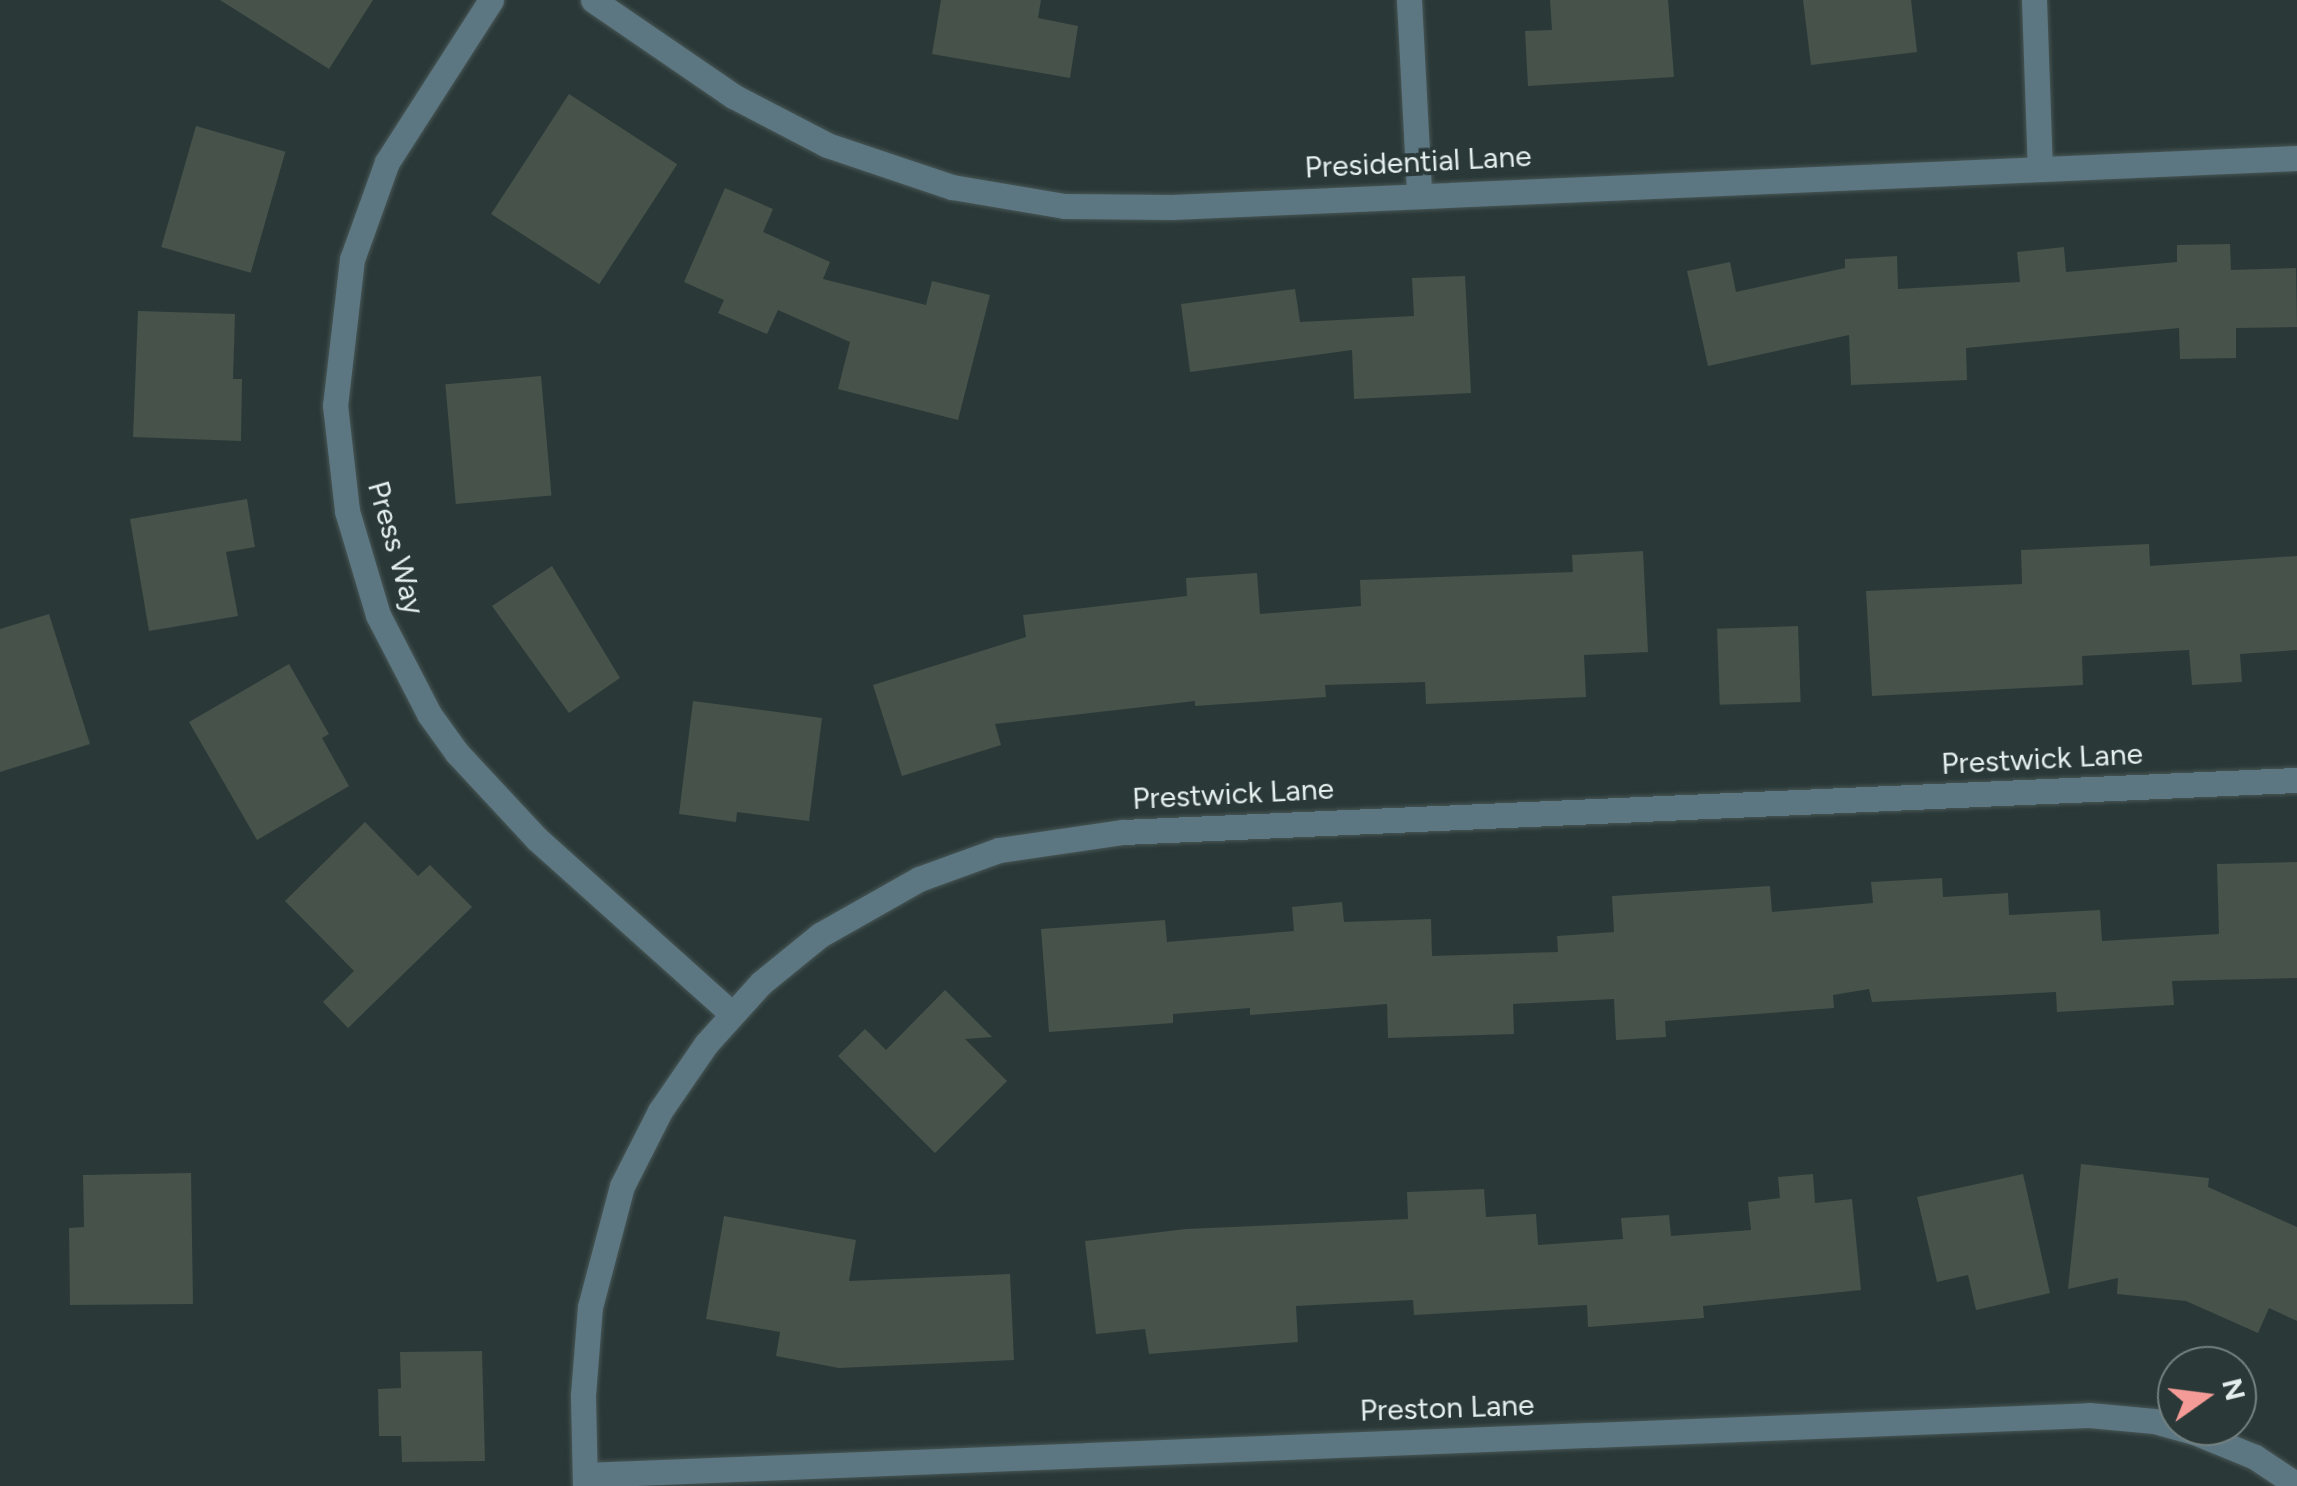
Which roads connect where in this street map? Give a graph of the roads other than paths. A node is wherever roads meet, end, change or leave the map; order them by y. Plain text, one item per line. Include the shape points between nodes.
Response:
1 (491, 0) edge
2 (593, 0) edge
3 (1410, 0) edge
4 (2034, 0) edge
5 (2297, 158) edge
6 (2040, 168) junction
7 (1419, 194) junction
8 (2297, 780) edge
9 (732, 1014) junction
10 (585, 1481) edge
11 (2297, 1486) edge

1 - 9 street, Press Way via 387,162 352,259 335,406 348,511 378,616 429,714 458,752 537,839
2 - 7 street, Presidential Lane via 778,123 952,187 1012,200 1115,208
3 - 7 street
4 - 6 street
5 - 6 street, Presidential Lane
6 - 7 street, Presidential Lane
8 - 9 street, Prestwick Lane via 1079,836 999,850 894,891 795,954
9 - 10 street, Prestwick Lane via 660,1111 609,1226 585,1350
10 - 11 street, Preston Lane via 2089,1415 2194,1432 2254,1457

